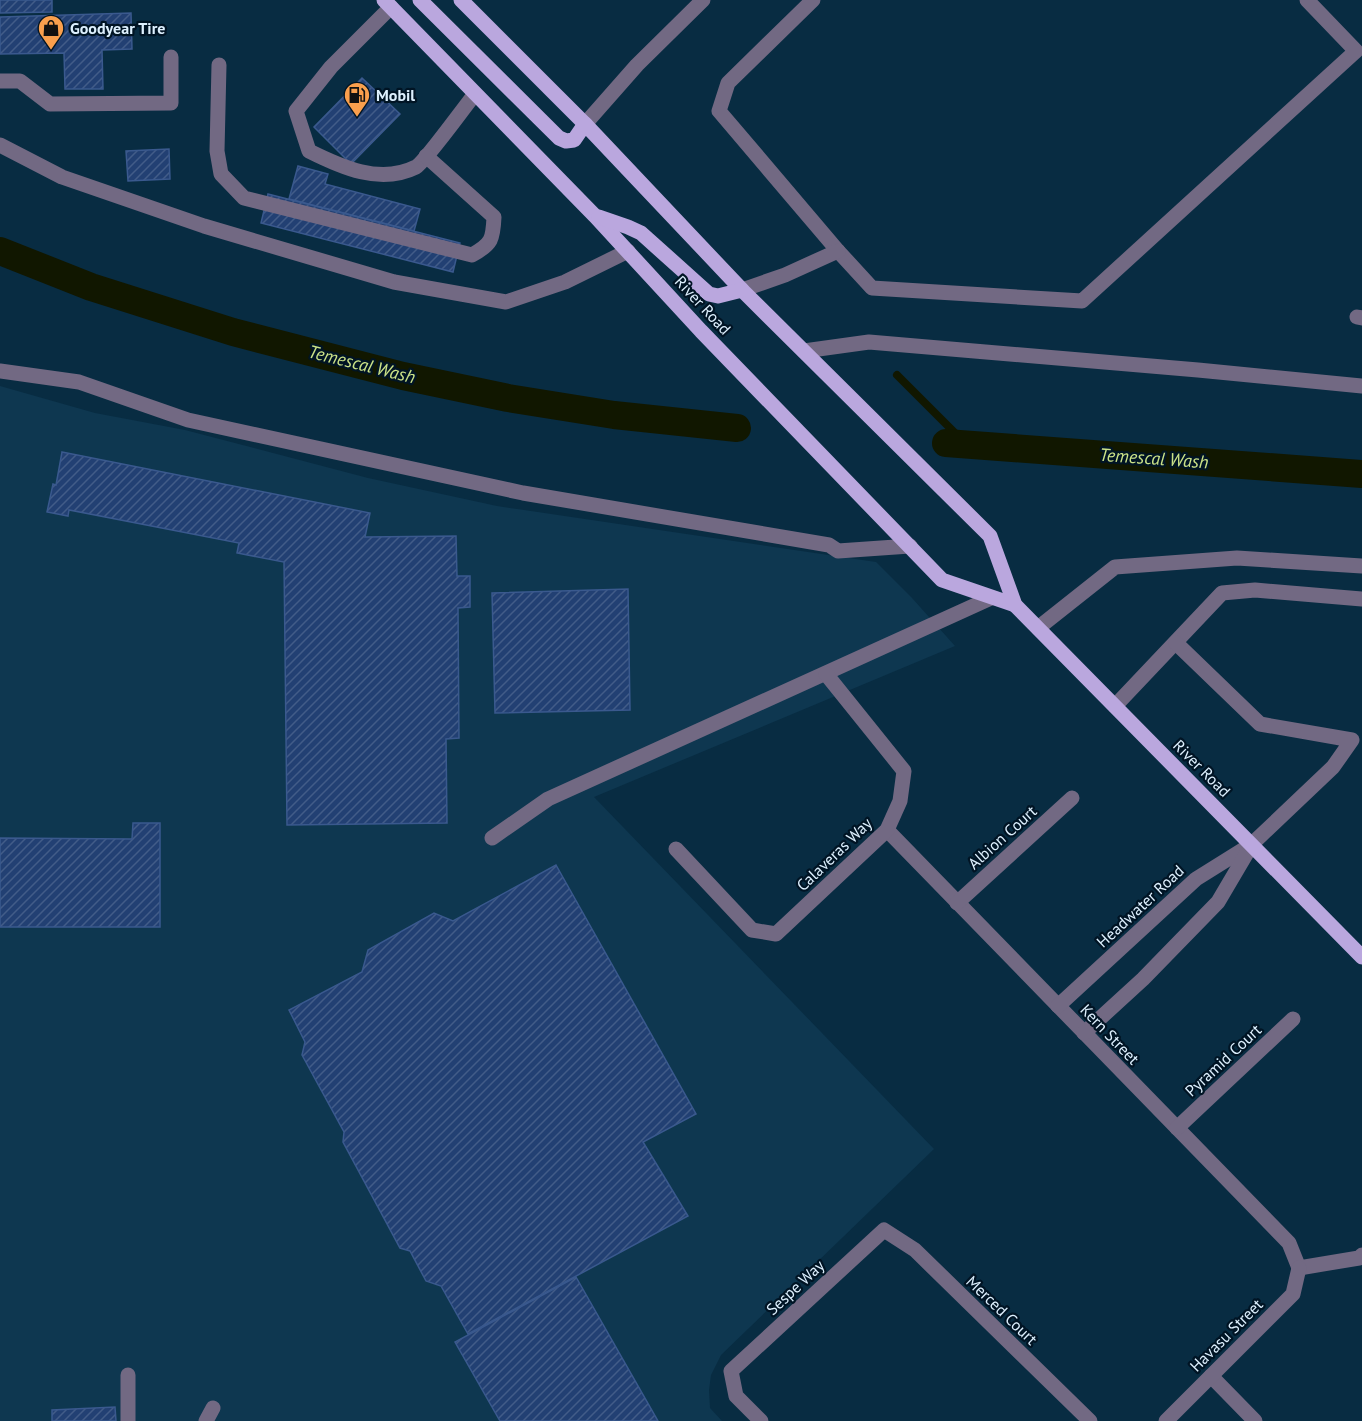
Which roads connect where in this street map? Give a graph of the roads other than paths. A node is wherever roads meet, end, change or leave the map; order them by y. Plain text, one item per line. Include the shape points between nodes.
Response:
1 (420, 0) edge
2 (461, 0) edge
3 (703, 0) edge
4 (813, 0) edge
5 (1307, 0) edge
6 (388, 4) edge
7 (171, 57) dead end
8 (219, 65) dead end
9 (0, 81) edge
10 (475, 94) junction
11 (585, 124) junction
12 (0, 145) edge
13 (426, 156) junction
14 (595, 216) junction
15 (628, 251) junction
16 (837, 251) junction
17 (742, 290) junction
18 (804, 351) junction
19 (0, 370) edge
20 (1362, 386) edge
21 (907, 542) junction
22 (1362, 566) edge
23 (991, 598) junction
24 (1362, 599) edge
25 (1015, 605) junction
26 (1038, 628) junction
27 (1176, 643) junction
28 (826, 674) junction
29 (1115, 706) junction
30 (1072, 798) dead end
31 (887, 830) junction
32 (492, 838) dead end
33 (1252, 844) junction
34 (676, 849) dead end
35 (957, 903) junction
36 (1362, 957) edge
37 (1058, 1006) junction
38 (1293, 1019) dead end
39 (1084, 1033) junction
40 (1177, 1128) junction
41 (884, 1230) joint
42 (1362, 1255) edge
43 (1299, 1268) junction
44 (128, 1375) dead end
45 (1211, 1376) junction
46 (128, 1421) edge
47 (761, 1421) edge
48 (1090, 1421) edge
49 (1166, 1421) edge
50 (1255, 1421) edge

1 - 11 main road via 559,138 573,140
2 - 11 main road, River Road
3 - 11 street via 637,65
4 - 16 street via 728,83 719,111
5 - 16 street via 1356,51 1082,301 872,288
6 - 10 main road, River Road
6 - 13 street via 296,111 309,151 343,168 391,174 418,166
7 - 9 street via 171,103 50,104 20,81
8 - 13 street via 217,151 222,174 244,198 472,255 493,238 494,217
10 - 13 street
10 - 14 main road, River Road
11 - 17 main road, River Road
12 - 15 street via 62,177 204,226 394,282 506,302 565,282
14 - 15 main road, River Road
14 - 17 main road via 641,233 709,294 718,296
15 - 21 main road, River Road
16 - 17 street
17 - 18 main road, River Road
18 - 20 street via 869,342
18 - 25 main road, River Road via 990,536
19 - 21 street via 79,382 188,420 523,493 829,545 838,551
21 - 23 main road, River Road via 942,580
22 - 26 street via 1237,558 1115,567
23 - 25 main road, River Road
23 - 28 street
24 - 27 street via 1255,590 1222,593
25 - 26 main road, River Road
26 - 29 main road, River Road
27 - 29 street
27 - 33 street via 1260,724 1352,740 1333,767
28 - 31 street, Calaveras Way via 904,771 900,801
28 - 32 street via 548,800
29 - 33 main road, River Road
30 - 35 street, Albion Court
31 - 34 street, Calaveras Way via 776,934 752,930
31 - 35 street, Kern Street
33 - 36 main road, River Road
33 - 37 street, Headwater Road via 1196,879
33 - 39 street via 1218,902
35 - 37 street, Kern Street
37 - 39 street, Kern Street
38 - 40 street, Pyramid Court
39 - 40 street, Kern Street
40 - 43 street, Kern Street via 1289,1243
41 - 47 street, Sespe Way via 731,1371 736,1396
41 - 48 street, Merced Court via 915,1250
42 - 43 street
43 - 45 street, Havasu Street via 1293,1294
44 - 46 street
45 - 49 street, Havasu Street
45 - 50 street

